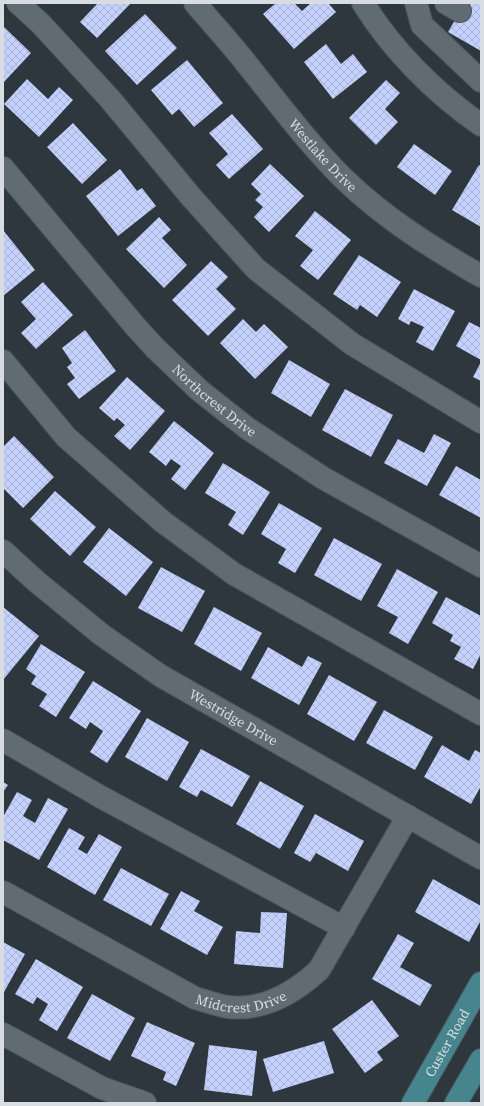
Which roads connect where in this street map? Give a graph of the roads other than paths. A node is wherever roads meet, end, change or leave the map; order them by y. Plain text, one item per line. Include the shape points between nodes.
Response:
1 (18, 3) edge
2 (195, 3) edge
3 (363, 3) edge
4 (416, 3) edge
5 (481, 81) edge
6 (481, 125) edge
7 (3, 168) edge
8 (481, 276) edge
9 (3, 361) edge
10 (481, 422) edge
11 (3, 551) edge
12 (481, 566) edge
13 (481, 714) edge
14 (3, 740) edge
15 (408, 816) junction
16 (481, 858) edge
17 (3, 892) edge
18 (344, 928) junction
19 (481, 983) edge
20 (3, 1034) edge
21 (481, 1060) edge
22 (145, 1103) edge
23 (413, 1103) edge
24 (456, 1103) edge

1 - 10 street via 41,24 110,99 192,198 256,269 352,344
2 - 8 street, Westlake Drive via 284,112 344,179 382,212 439,252
3 - 6 street via 378,29 414,67 461,111
4 - 5 street via 422,24
7 - 12 street, Northcrest Drive via 135,326 199,390 248,428 323,478
9 - 13 street via 66,437 163,522 234,574
11 - 15 street, Westridge Drive via 102,635 162,676
14 - 18 street via 101,797
15 - 16 street, Westridge Drive
15 - 18 street, Midcrest Drive
17 - 18 street, Midcrest Drive via 194,998 227,1007 272,1002 303,986 319,970
19 - 23 main road, Custer Road
20 - 22 street via 102,1088
21 - 24 main road

